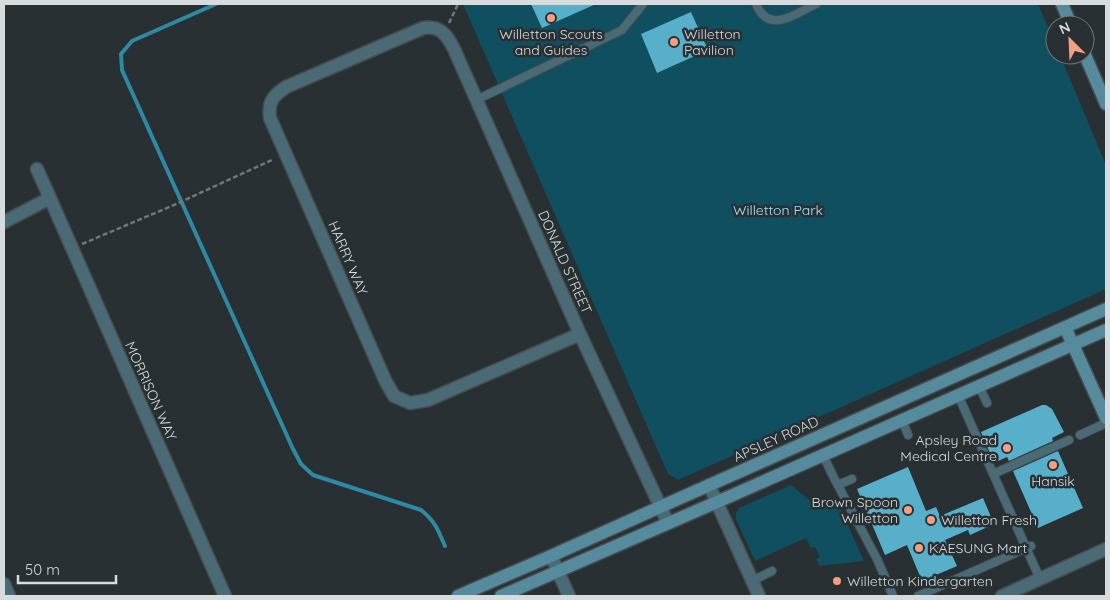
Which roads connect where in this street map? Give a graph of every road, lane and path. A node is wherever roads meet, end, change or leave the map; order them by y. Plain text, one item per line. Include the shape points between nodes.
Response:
1 (458, 4) edge
2 (642, 4) edge
3 (756, 4) edge
4 (816, 4) edge
5 (444, 33) junction
6 (1090, 65) edge
7 (1105, 96) edge
8 (476, 100) junction
9 (287, 153) junction
10 (37, 168) dead end
11 (50, 198) junction
12 (4, 222) edge
13 (72, 248) junction
14 (1106, 309) edge
15 (1065, 327) junction
16 (1106, 330) edge
17 (580, 334) junction
18 (1073, 344) junction
19 (979, 386) junction
20 (958, 395) junction
21 (987, 403) dead end
22 (1106, 418) edge
23 (902, 420) junction
24 (1106, 424) edge
25 (908, 435) dead end
26 (1080, 435) dead end
27 (1069, 440) dead end
28 (823, 455) junction
29 (993, 474) junction
30 (852, 479) dead end
31 (709, 485) junction
32 (838, 485) junction
33 (717, 502) junction
34 (660, 507) junction
35 (668, 523) junction
36 (1029, 547) junction
37 (1106, 548) edge
38 (552, 556) junction
39 (558, 571) junction
40 (772, 571) dead end
41 (1040, 579) junction
42 (752, 581) junction
43 (4, 584) edge
44 (9, 596) edge
45 (225, 596) edge
46 (458, 596) edge
47 (501, 596) edge
48 (569, 596) edge
49 (759, 596) edge
50 (893, 596) edge
51 (918, 596) edge
52 (1002, 596) edge

1 - 5 path
2 - 8 lane via 622,30
3 - 4 lane via 759,12 776,21
5 - 8 street, DONALD STREET
5 - 9 street, HARRY WAY via 431,27 423,28 278,93 270,103 270,118
6 - 7 main road
8 - 17 street, DONALD STREET
9 - 13 path
9 - 17 street, HARRY WAY via 394,396 410,403 428,400
10 - 11 street, MORRISON WAY
11 - 12 street
11 - 13 street, MORRISON WAY
13 - 45 street, MORRISON WAY
14 - 15 main road, APSLEY ROAD
15 - 18 main road
15 - 31 main road, APSLEY ROAD
16 - 18 main road
17 - 34 street, DONALD STREET
18 - 19 main road
18 - 22 main road
19 - 20 main road
19 - 21 lane
20 - 23 main road
20 - 29 lane
23 - 25 lane
23 - 28 main road
24 - 26 lane
27 - 29 lane
28 - 32 lane
28 - 33 main road
29 - 36 lane
30 - 32 lane
31 - 33 street
31 - 34 main road, APSLEY ROAD
32 - 50 lane
33 - 35 main road
33 - 42 street
34 - 35 street, DONALD STREET
34 - 38 main road, APSLEY ROAD
35 - 39 main road
36 - 41 lane
36 - 51 lane
37 - 41 street
38 - 39 street
38 - 46 main road, APSLEY ROAD
39 - 47 main road
39 - 48 street
40 - 42 lane
41 - 52 street
42 - 49 street
43 - 44 street

